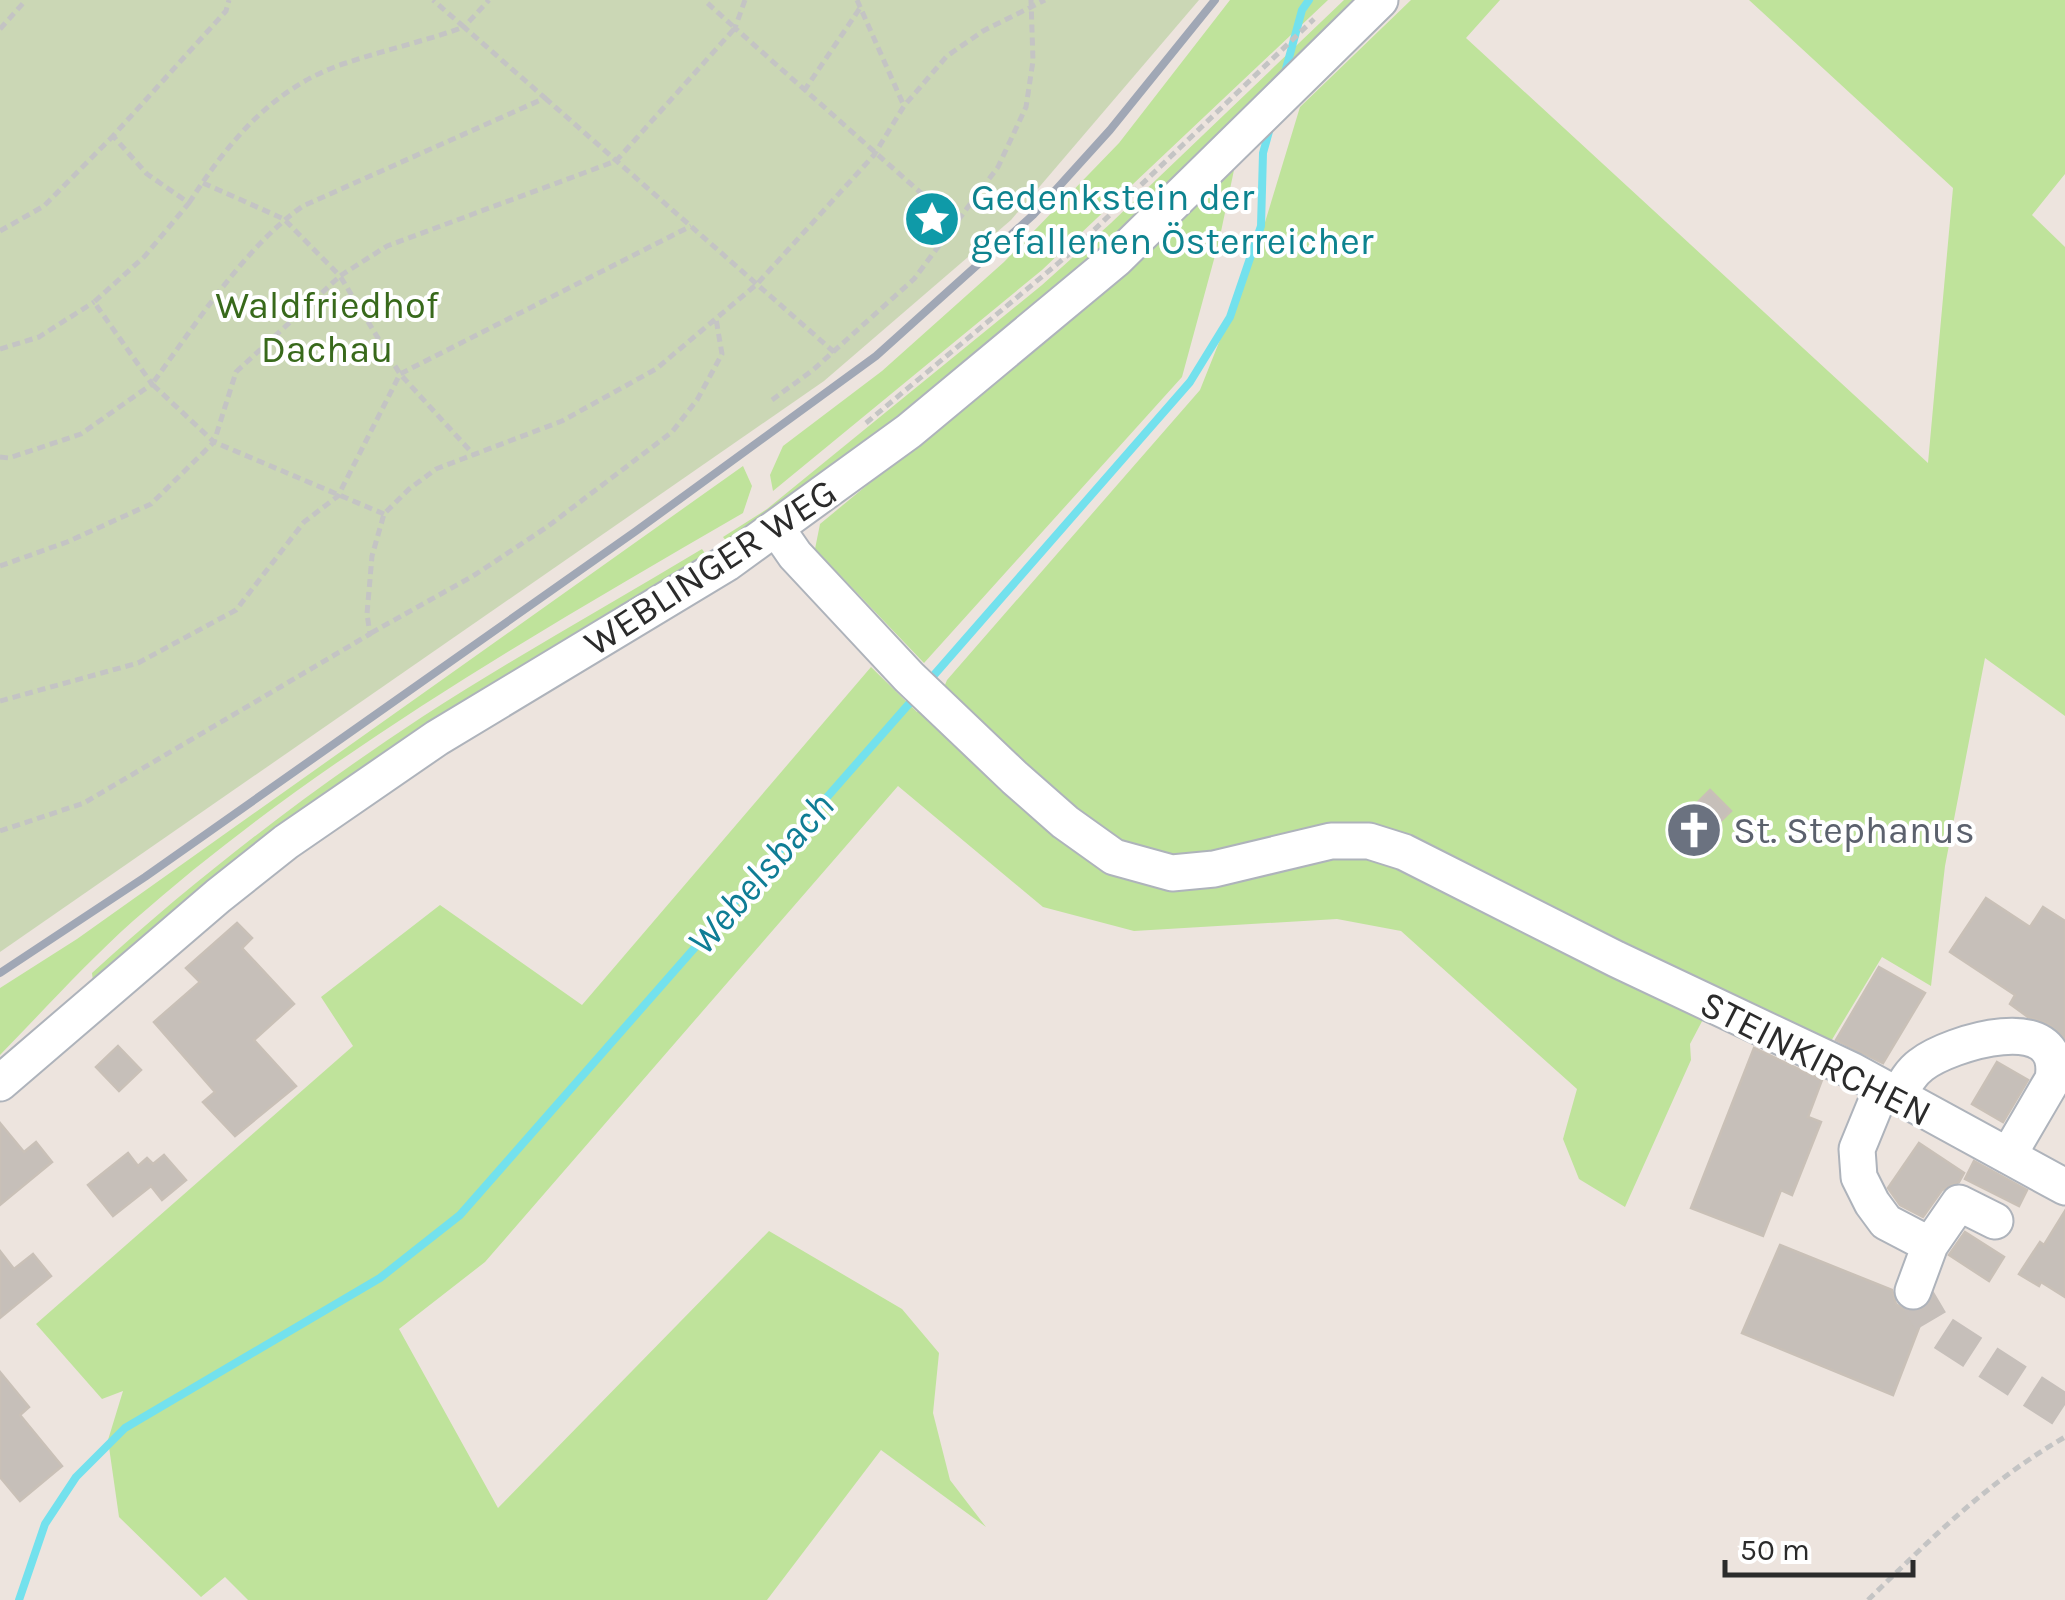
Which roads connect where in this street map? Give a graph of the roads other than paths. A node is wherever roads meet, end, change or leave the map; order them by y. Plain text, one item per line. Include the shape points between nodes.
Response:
1 (1380, 0) edge
2 (776, 530) junction
3 (0, 1083) edge
4 (1890, 1092) junction
5 (2008, 1156) junction
6 (2065, 1187) edge
7 (1994, 1221) dead end
8 (1892, 1226) junction
9 (1930, 1245) junction

1 - 2 street, WEBLINGER WEG via 1116,259 909,432
2 - 3 street, WEBLINGER WEG via 436,738 286,842
2 - 4 street, STEINKIRCHEN via 920,688 1065,822 1114,857 1172,873 1331,841 1369,841 1404,852
4 - 5 street, STEINKIRCHEN
4 - 5 street via 1942,1051 2018,1034 2039,1040 2058,1065
4 - 8 street via 1857,1149 1859,1177
5 - 6 street, STEINKIRCHEN
7 - 9 street via 1959,1204
8 - 9 street
8 - 9 street via 1911,1249 1913,1291

